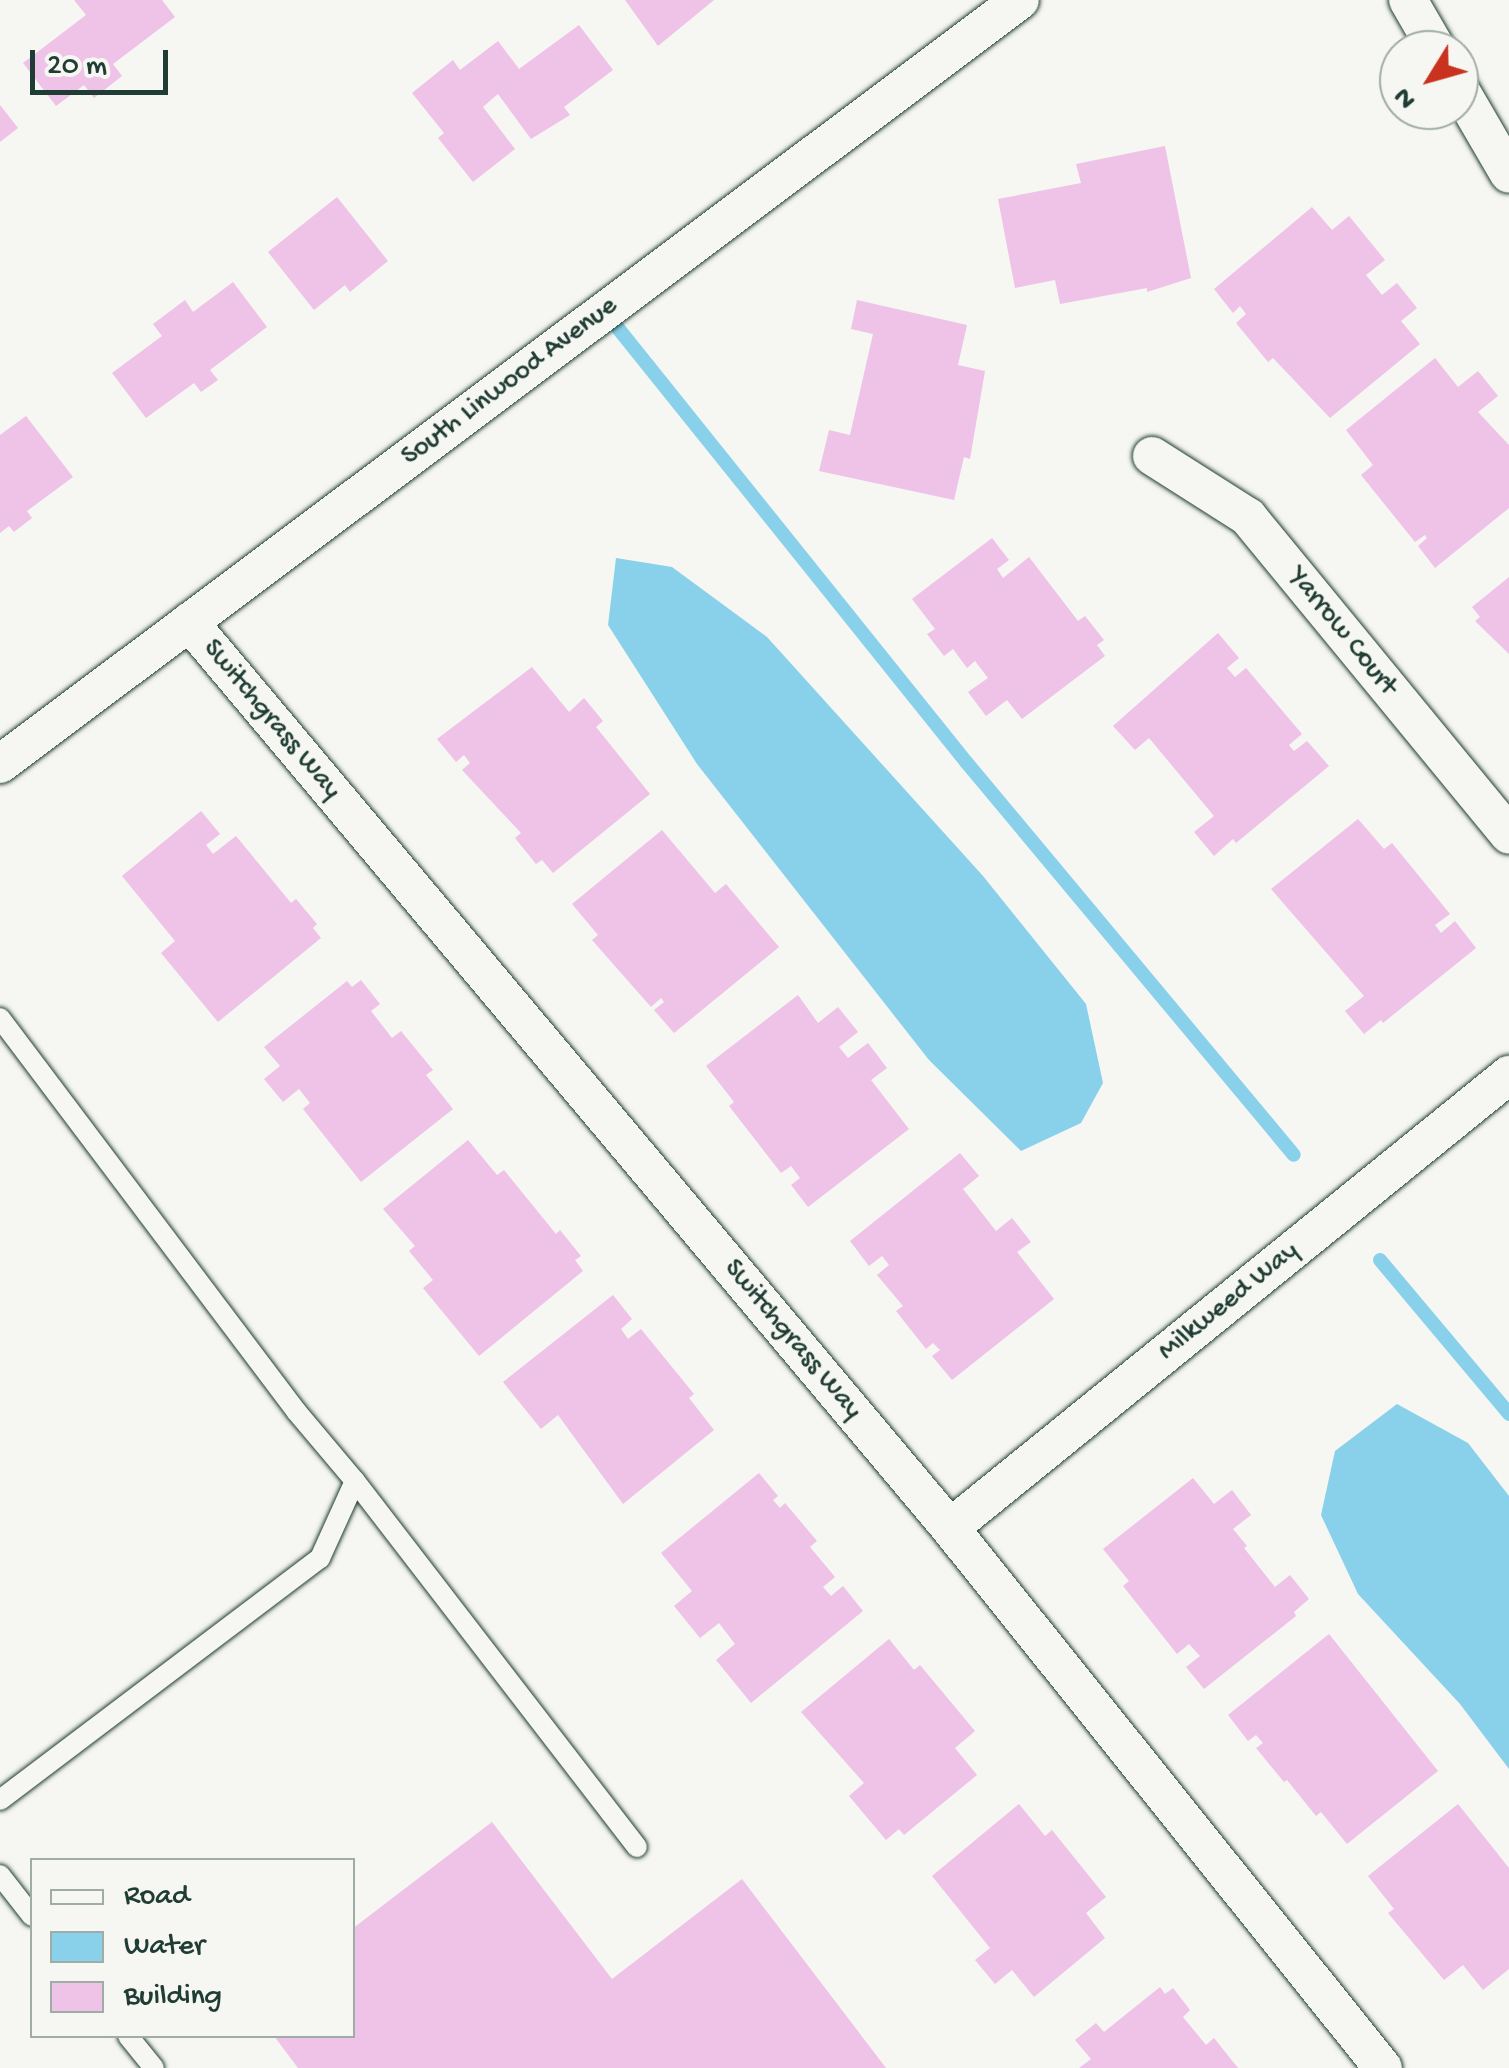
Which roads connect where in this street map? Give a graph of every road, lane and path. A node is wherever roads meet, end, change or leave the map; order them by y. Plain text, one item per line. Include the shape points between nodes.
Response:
1 (1020, 0) edge
2 (1408, 0) edge
3 (1425, 30) edge
4 (1479, 122) edge
5 (1509, 174) edge
6 (1152, 456) dead end
7 (189, 622) junction
8 (0, 764) edge
9 (1509, 835) edge
10 (0, 1018) edge
11 (1509, 1075) edge
12 (355, 1481) junction
13 (950, 1528) junction
14 (0, 1800) edge
15 (638, 1846) dead end
16 (0, 1875) edge
17 (30, 1913) edge
18 (130, 2038) edge
19 (154, 2068) edge
20 (1383, 2068) edge

1 - 7 street, South Linwood Avenue
2 - 3 street
4 - 5 street
6 - 9 street, Yarrow Court via 1248,517
7 - 8 street, South Linwood Avenue
7 - 13 street, Switchgrass Way
10 - 12 lane
11 - 13 street, Milkweed Way
12 - 14 lane via 320,1558
12 - 15 lane
13 - 20 street, Switchgrass Way
16 - 17 lane
18 - 19 lane

